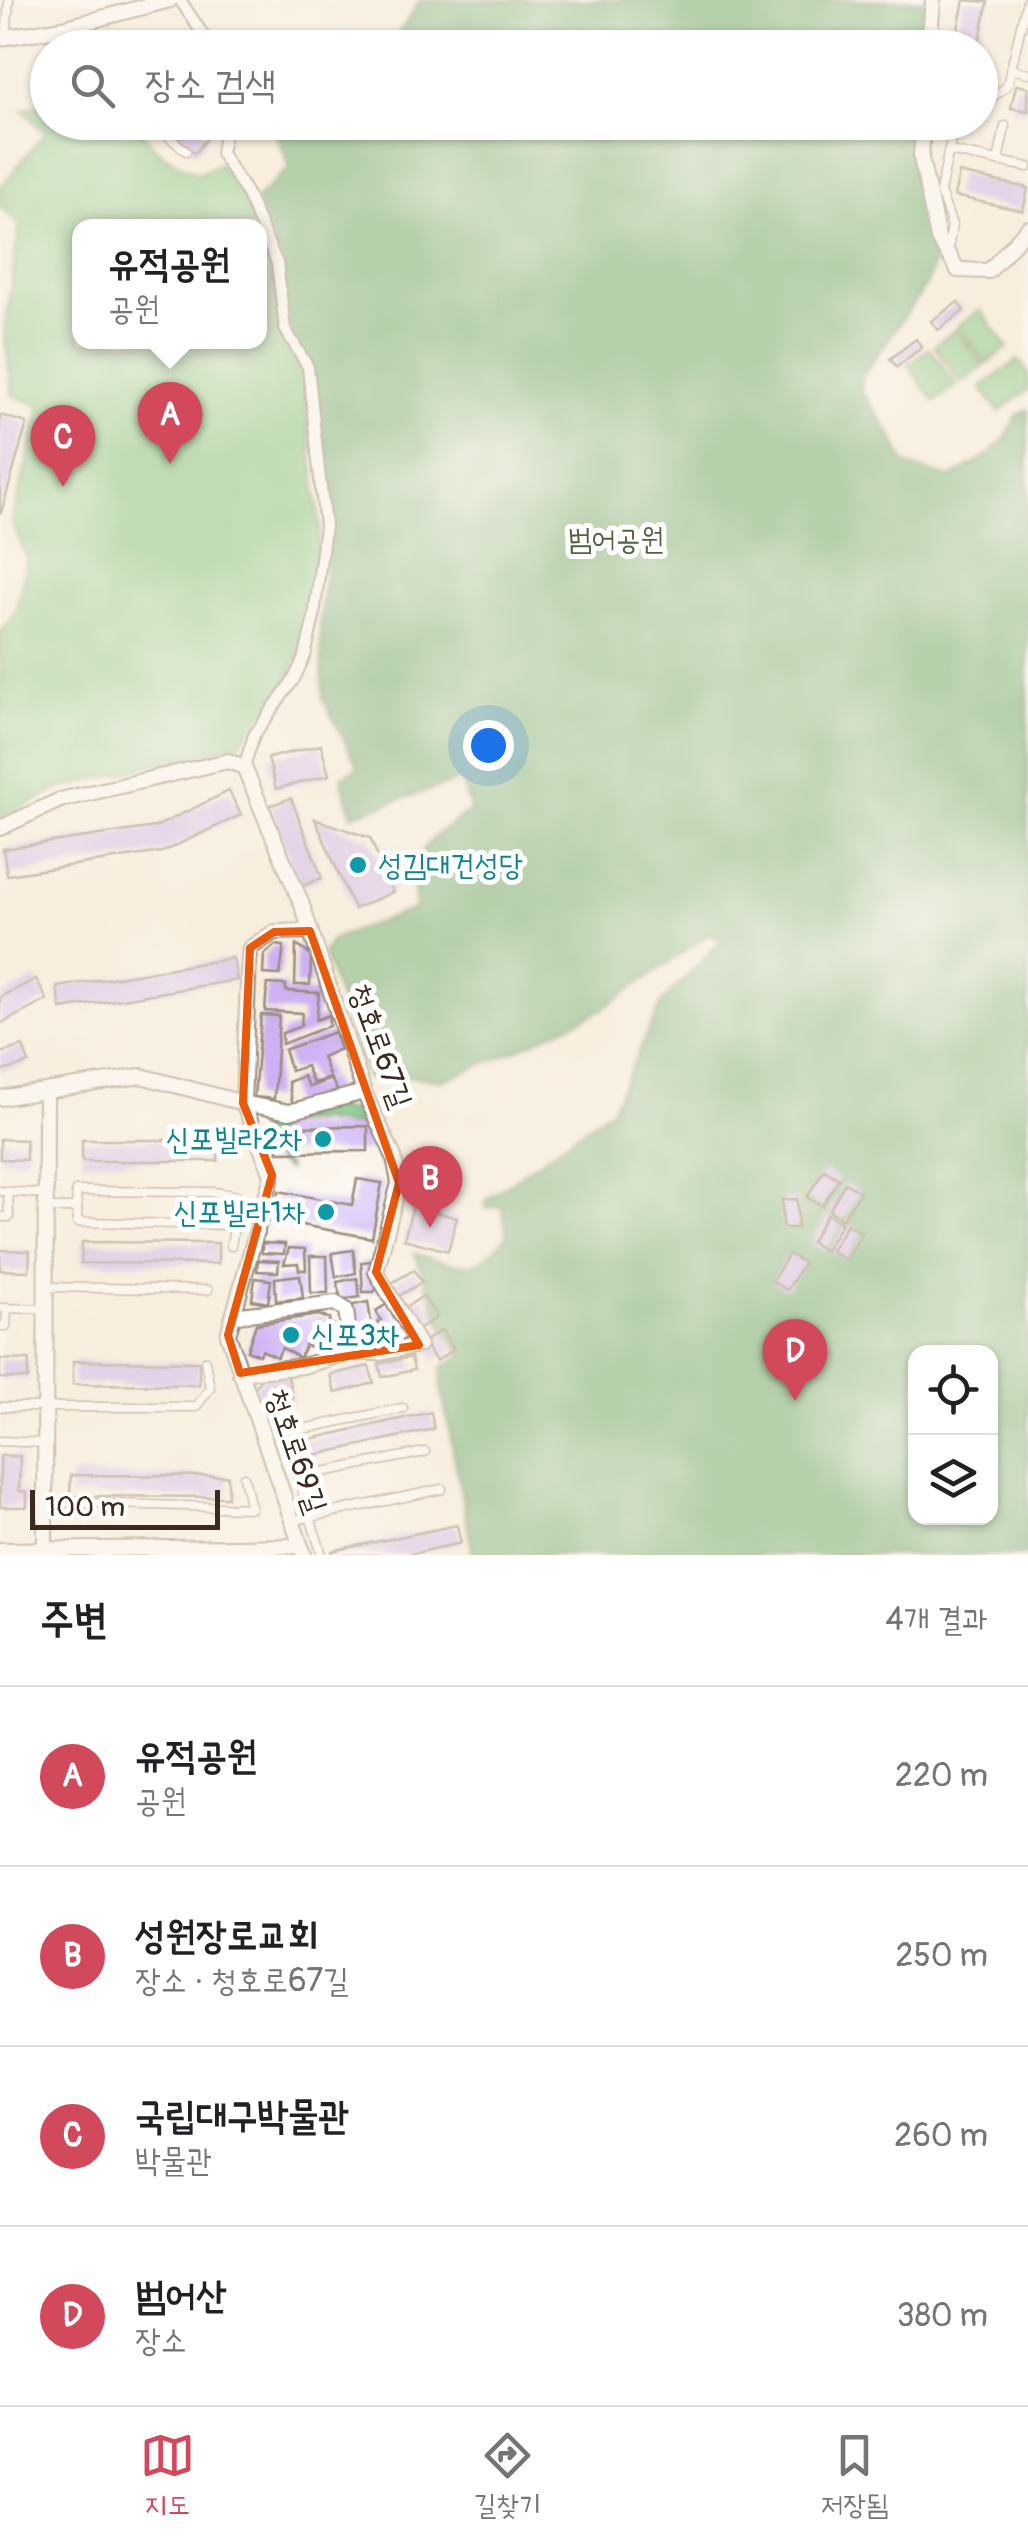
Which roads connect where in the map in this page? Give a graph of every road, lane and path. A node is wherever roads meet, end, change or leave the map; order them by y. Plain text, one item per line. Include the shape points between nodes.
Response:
1 (10, 0) edge
2 (170, 0) edge
3 (180, 0) edge
4 (933, 0) edge
5 (1027, 0) edge
6 (79, 24) junction
7 (46, 30) edge
8 (80, 30) edge
9 (200, 30) edge
10 (930, 30) edge
11 (30, 33) edge
12 (3, 38) edge
13 (1010, 69) junction
14 (1028, 73) edge
15 (998, 93) edge
16 (1005, 126) dead end
17 (172, 140) edge
18 (224, 140) edge
19 (922, 140) edge
20 (951, 140) edge
21 (186, 151) dead end
22 (948, 151) junction
23 (998, 161) junction
24 (1028, 168) edge
25 (258, 219) edge
26 (1028, 228) edge
27 (267, 241) edge
28 (948, 253) junction
29 (244, 766) junction
30 (0, 828) edge
31 (310, 931) junction
32 (46, 1091) junction
33 (364, 1092) junction
34 (0, 1098) edge
35 (243, 1103) junction
36 (4, 1191) edge
37 (47, 1201) junction
38 (76, 1208) junction
39 (0, 1217) edge
40 (234, 1225) junction
41 (231, 1246) dead end
42 (47, 1287) junction
43 (208, 1290) dead end
44 (4, 1308) edge
45 (47, 1309) junction
46 (233, 1316) junction
47 (0, 1326) edge
48 (418, 1345) joint
49 (350, 1353) junction
50 (206, 1361) dead end
51 (240, 1374) junction
52 (46, 1406) junction
53 (0, 1407) edge
54 (403, 1408) dead end
55 (0, 1441) edge
56 (46, 1443) junction
57 (425, 1452) dead end
58 (244, 1477) dead end
59 (297, 1477) junction
60 (442, 1489) dead end
61 (46, 1502) junction
62 (309, 1517) junction
63 (291, 1521) junction
64 (46, 1549) junction
65 (0, 1550) edge
66 (302, 1550) edge
67 (104, 1552) edge
68 (322, 1555) edge

1 - 12 lane
2 - 6 street
3 - 9 street
4 - 10 street
5 - 13 lane
6 - 7 street
6 - 8 lane
11 - 12 street
13 - 14 lane
13 - 15 lane
16 - 23 lane
17 - 21 lane
18 - 25 street via 221,152
19 - 28 street via 938,238
20 - 22 lane
22 - 23 lane
22 - 28 lane via 940,192 952,225
23 - 24 lane
26 - 28 street via 989,271 958,270
27 - 29 street via 277,264 285,329 308,367 325,526 305,656 254,735
29 - 30 street via 228,761 60,800
29 - 31 street, 청호로67길
31 - 33 street, 청호로67길
31 - 35 street via 274,932 250,948
32 - 34 street
32 - 35 street via 141,1076
32 - 37 street
33 - 35 street via 289,1112
33 - 48 street, 청호로67길 via 399,1183 376,1272
35 - 46 street, 청호로69길 via 272,1175
36 - 37 lane
36 - 39 lane via 8,1217
37 - 38 lane
37 - 42 street
38 - 40 lane via 77,1222
38 - 40 lane via 76,1191 214,1192 239,1196
40 - 41 lane
42 - 43 lane
42 - 45 street
44 - 45 lane
44 - 47 lane via 6,1326
45 - 52 street
46 - 49 street via 335,1303 346,1310
46 - 51 street, 청호로69길 via 228,1335
48 - 49 street, 청호로69길
49 - 51 street, 청호로69길
50 - 52 lane via 210,1388 196,1407
51 - 63 street, 청호로69길
52 - 53 lane
52 - 56 street
54 - 59 lane via 284,1433
55 - 56 lane
56 - 61 street
57 - 59 lane
58 - 61 lane via 252,1508
59 - 62 lane
60 - 62 lane
61 - 64 street
62 - 63 lane
62 - 68 lane
63 - 66 street, 청호로69길
64 - 65 street
64 - 67 street
66 - 67 street

